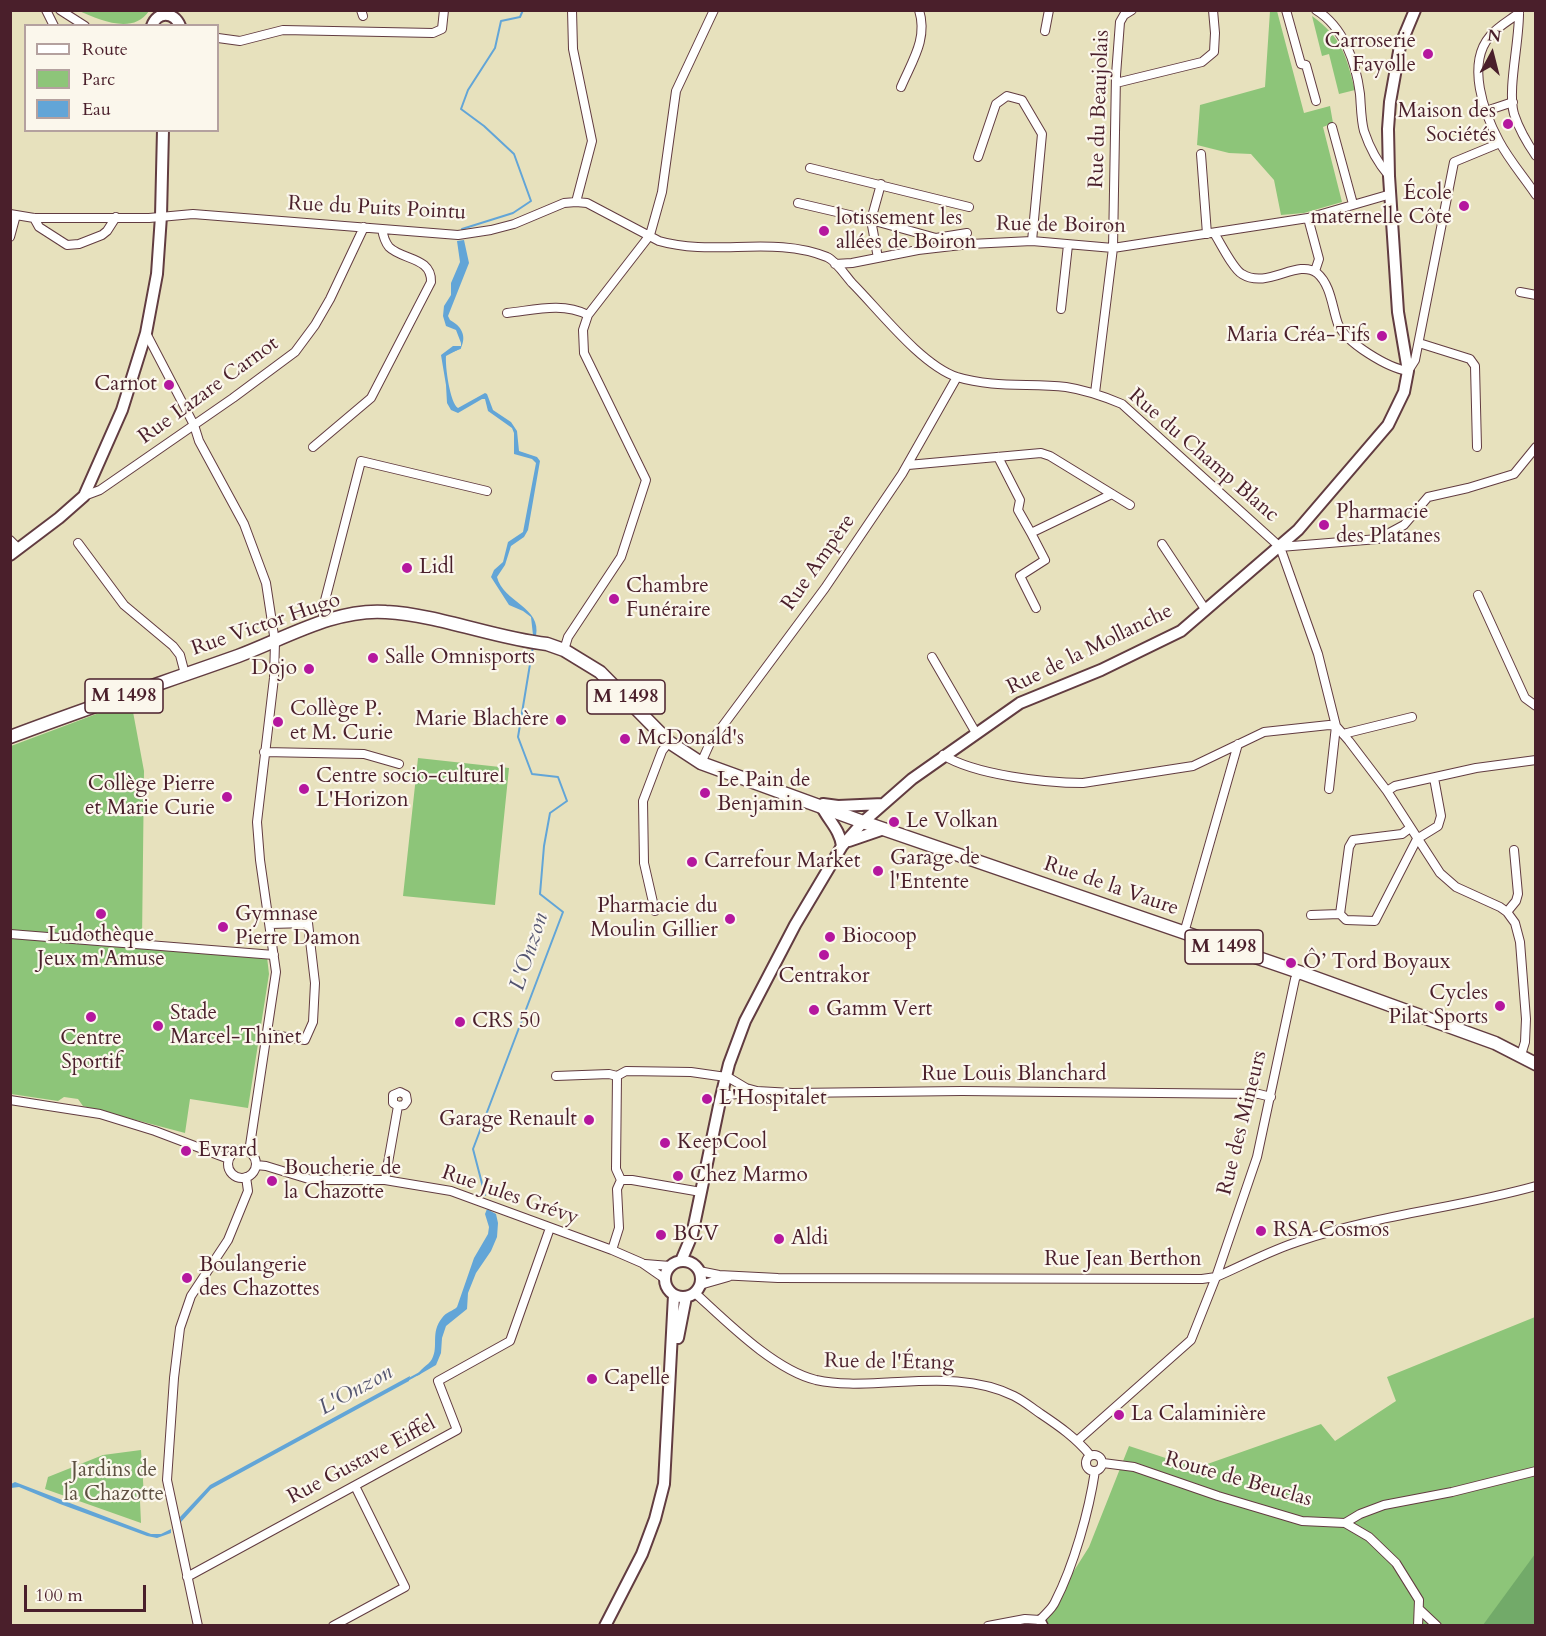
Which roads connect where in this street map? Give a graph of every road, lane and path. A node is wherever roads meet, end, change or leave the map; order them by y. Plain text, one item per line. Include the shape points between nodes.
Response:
1 (46, 10) edge
2 (60, 10) edge
3 (444, 10) edge
4 (572, 10) edge
5 (714, 10) edge
6 (919, 10) edge
7 (1049, 10) edge
8 (1132, 10) edge
9 (1212, 10) edge
10 (1286, 10) edge
11 (1316, 10) edge
12 (1415, 10) edge
13 (166, 12) edge
14 (1519, 12) edge
15 (53, 24) edge
16 (82, 24) edge
17 (153, 24) edge
18 (179, 24) edge
19 (1045, 31) dead end
20 (219, 38) edge
21 (1116, 83) junction
22 (901, 87) dead end
23 (1316, 101) dead end
24 (1513, 102) junction
25 (1486, 111) junction
26 (1332, 127) dead end
27 (163, 132) edge
28 (1500, 143) junction
29 (1201, 154) dead end
30 (1536, 156) edge
31 (978, 157) dead end
32 (810, 168) dead end
33 (1389, 176) junction
34 (881, 184) junction
35 (1534, 190) edge
36 (1391, 194) junction
37 (576, 202) junction
38 (798, 203) dead end
39 (1353, 204) junction
40 (969, 207) dead end
41 (13, 215) edge
42 (161, 216) junction
43 (116, 217) junction
44 (34, 218) junction
45 (1308, 218) junction
46 (871, 220) junction
47 (364, 227) junction
48 (382, 229) junction
49 (968, 233) dead end
50 (1210, 233) junction
51 (650, 235) junction
52 (10, 237) edge
53 (1032, 241) junction
54 (1068, 245) junction
55 (1113, 249) junction
56 (878, 258) junction
57 (835, 264) junction
58 (1315, 271) junction
59 (1520, 292) dead end
60 (1536, 295) edge
61 (1061, 309) dead end
62 (507, 313) dead end
63 (588, 315) junction
64 (146, 333) junction
65 (1419, 343) junction
66 (1408, 371) junction
67 (957, 377) junction
68 (1095, 393) junction
69 (194, 425) junction
70 (313, 447) dead end
71 (1477, 447) dead end
72 (1536, 447) edge
73 (998, 457) junction
74 (908, 465) junction
75 (486, 491) dead end
76 (1112, 494) junction
77 (84, 496) junction
78 (1130, 505) dead end
79 (1031, 533) junction
80 (10, 540) edge
81 (78, 543) dead end
82 (1162, 544) dead end
83 (1280, 547) junction
84 (15, 552) edge
85 (1478, 595) dead end
86 (1036, 608) dead end
87 (1205, 609) junction
88 (327, 621) junction
89 (275, 642) junction
90 (564, 650) junction
91 (932, 657) dead end
92 (184, 674) junction
93 (1536, 706) edge
94 (1412, 717) dead end
95 (1336, 726) junction
96 (976, 733) junction
97 (1343, 734) junction
98 (10, 737) edge
99 (669, 742) junction
100 (1238, 744) junction
101 (264, 752) junction
102 (943, 755) junction
103 (1536, 760) edge
104 (701, 763) junction
105 (399, 764) dead end
106 (1434, 778) junction
107 (1329, 789) dead end
108 (1387, 791) junction
109 (883, 804) junction
110 (818, 805) junction
111 (862, 822) junction
112 (1410, 828) junction
113 (884, 829) junction
114 (1417, 839) junction
115 (844, 844) junction
116 (1514, 850) dead end
117 (656, 911) dead end
118 (1507, 912) junction
119 (1341, 914) junction
120 (1311, 915) dead end
121 (270, 924) junction
122 (1184, 933) junction
123 (10, 934) edge
124 (274, 955) junction
125 (1299, 972) junction
126 (1526, 1019) junction
127 (1536, 1019) edge
128 (267, 1034) junction
129 (1521, 1055) junction
130 (1536, 1064) edge
131 (556, 1076) dead end
132 (617, 1076) junction
133 (726, 1076) junction
134 (757, 1091) junction
135 (721, 1096) junction
136 (1271, 1097) junction
137 (10, 1100) edge
138 (398, 1106) dead end
139 (249, 1152) junction
140 (229, 1160) junction
141 (256, 1166) junction
142 (246, 1177) junction
143 (385, 1180) junction
144 (621, 1180) junction
145 (1536, 1186) edge
146 (701, 1192) junction
147 (550, 1228) junction
148 (612, 1250) junction
149 (642, 1263) junction
150 (691, 1265) junction
151 (670, 1266) junction
152 (732, 1276) junction
153 (1216, 1277) junction
154 (665, 1279) junction
155 (694, 1291) junction
156 (674, 1295) junction
157 (670, 1383) junction
158 (1077, 1441) junction
159 (1090, 1455) junction
160 (1103, 1463) junction
161 (1095, 1471) junction
162 (1536, 1471) edge
163 (355, 1486) junction
164 (1345, 1522) junction
165 (186, 1577) junction
166 (1419, 1609) junction
167 (1041, 1623) edge
168 (198, 1626) edge
169 (333, 1626) edge
170 (605, 1626) edge
171 (988, 1626) edge
172 (1418, 1626) edge
173 (1437, 1626) edge

1 - 15 street
2 - 16 street
3 - 20 street via 442,29 433,33 283,30 240,41
4 - 37 street via 573,49 592,141
5 - 51 street via 676,91 662,192
6 - 22 street via 922,38
7 - 19 street
8 - 21 street, Rue du Beaujolais via 1120,22
9 - 21 street via 1214,52 1202,62
10 - 23 street
11 - 33 street via 1343,38 1357,75 1364,129 1374,159
12 - 33 main road via 1400,46 1390,102
13 - 17 main road
13 - 18 main road
14 - 24 street
14 - 25 street via 1490,36 1480,53 1479,77
21 - 55 street, Rue du Beaujolais
24 - 25 street
24 - 30 street via 1514,115
25 - 28 street
26 - 39 street
27 - 42 main road
28 - 35 street
28 - 65 street via 1454,162
29 - 50 street
31 - 53 street via 996,104 1006,96 1022,100 1042,134
32 - 34 street
33 - 36 main road
34 - 40 street
34 - 46 street
36 - 39 street, Rue de Boiron
36 - 66 main road via 1398,312
37 - 48 street, Rue du Puits Pointu via 564,203 514,224 458,235
37 - 51 street via 587,203
38 - 46 street
39 - 45 street, Rue de Boiron
41 - 44 street, Rue du Puits Pointu
41 - 52 street
42 - 43 street, Rue du Puits Pointu
42 - 47 street, Rue du Puits Pointu via 193,214
42 - 64 main road via 157,274
43 - 44 street, Rue du Puits Pointu
43 - 44 street via 102,235 67,245 39,227
45 - 50 street, Rue de Boiron
45 - 58 street via 1319,259
46 - 49 street via 936,238
46 - 56 street
47 - 48 street, Rue du Puits Pointu
47 - 69 street, Rue Lazare Carnot via 330,299 295,352
48 - 70 street via 387,245 427,267 431,282 371,398
50 - 55 street, Rue de Boiron
50 - 58 street via 1240,274 1257,280 1299,269
51 - 57 street, Rue du Champ Blanc via 690,247 784,246 829,258
51 - 63 street
53 - 54 street, Rue de Boiron
53 - 56 street, Rue de Boiron via 970,244
54 - 55 street, Rue de Boiron
54 - 61 street
55 - 68 street, Rue du Beaujolais
56 - 57 street, Rue de Boiron
57 - 67 street, Rue du Champ Blanc via 915,349 938,368
58 - 66 street via 1325,282 1339,326 1347,337 1383,364
59 - 60 street
62 - 63 street via 561,306
63 - 90 street via 583,330 584,353 646,480 621,557
64 - 69 street
64 - 77 main road via 122,410
65 - 66 street via 1416,360
65 - 71 street via 1470,359 1475,366
66 - 83 main road, Rue de la Mollanche via 1404,392 1388,425
67 - 68 street, Rue du Champ Blanc via 1004,386 1064,387
67 - 74 street, Rue Ampère
68 - 83 street, Rue du Champ Blanc via 1122,404
69 - 77 street, Rue Lazare Carnot via 100,490
69 - 89 street via 244,524 266,583
72 - 83 street via 1514,474 1428,497 1404,525 1378,539
73 - 74 street
73 - 76 street via 1041,453
73 - 79 street via 1020,500 1018,510
74 - 104 street, Rue Ampère via 825,588 710,743
75 - 88 street via 361,461 322,612
76 - 78 street
76 - 79 street
77 - 84 main road
79 - 86 street via 1045,560 1020,576
80 - 84 street
81 - 92 street via 124,605 173,646 180,655
82 - 87 street
83 - 87 main road, Rue de la Mollanche
83 - 95 street via 1318,654
85 - 93 street via 1524,698
87 - 96 main road, Rue de la Mollanche via 1181,631 1020,703
88 - 89 main road, Rue Victor Hugo / M 1498
88 - 90 main road, Rue Victor Hugo / M 1498 via 384,612
89 - 92 main road, Rue Victor Hugo / M 1498
89 - 101 street
90 - 99 main road, M 1498 via 600,672
91 - 96 street
92 - 98 main road, Rue Victor Hugo / M 1498
94 - 97 street
95 - 97 street
95 - 100 street via 1264,732
95 - 107 street
96 - 102 main road, Rue de la Mollanche
97 - 108 street
99 - 104 main road, M 1498
99 - 117 street via 643,801 644,863
100 - 102 street via 1193,766 1083,783 1008,775 962,765
100 - 122 street
101 - 105 street via 364,754
101 - 121 street via 257,839
102 - 109 main road, Rue de la Mollanche
103 - 106 street
104 - 110 main road, M 1498
106 - 108 street
106 - 114 street via 1441,821
108 - 112 street
109 - 110 main road
109 - 111 main road, Rue de la Mollanche
110 - 111 main road, M 1498
110 - 115 main road
111 - 113 main road, M 1498
111 - 115 main road, Rue de la Mollanche
112 - 114 street
112 - 119 street via 1402,834 1353,840
113 - 115 main road
113 - 122 main road, Rue de la Vaure / M 1498
114 - 118 street via 1448,881
114 - 119 street via 1375,921 1346,920
115 - 133 main road, Rue de la Mollanche via 765,979
116 - 118 street via 1518,894
118 - 126 street via 1521,942
119 - 120 street
121 - 124 street
121 - 128 street via 309,923 315,983 313,1022 305,1040
122 - 125 main road, Rue de la Vaure / M 1498
123 - 124 street
124 - 128 street via 276,972
125 - 129 main road, Rue de la Vaure / M 1498
125 - 136 street, Rue des Mineurs
126 - 127 street
126 - 129 street
128 - 139 street
129 - 130 main road, Rue de la Vaure / M 1498
131 - 132 street, Rue Louis Blanchard
132 - 133 street, Rue Louis Blanchard via 626,1071
132 - 144 street via 616,1168
133 - 134 street, Rue Louis Blanchard
133 - 135 main road, Rue de la Mollanche
134 - 135 street, Rue Louis Blanchard
134 - 136 street, Rue Louis Blanchard
135 - 146 main road, Rue de la Mollanche
136 - 153 street, Rue des Mineurs via 1257,1156
137 - 140 street via 110,1117
138 - 143 street
139 - 140 street via 239,1150
139 - 141 street
140 - 142 street via 232,1174
141 - 142 street
141 - 143 street, Rue Jules Grévy via 312,1180
142 - 165 street via 248,1191 228,1240 191,1296 180,1328 167,1480
143 - 147 street, Rue Jules Grévy via 451,1191
144 - 146 street
144 - 148 street via 617,1189 619,1228
145 - 153 street, Rue Jean Berthon via 1306,1239
146 - 150 main road, Rue de la Mollanche via 692,1235
147 - 148 street, Rue Jules Grévy
147 - 163 street, Rue Gustave Eiffel via 510,1341 438,1380 458,1430
148 - 149 street, Rue Jules Grévy
149 - 151 street
149 - 154 street
150 - 151 main road
150 - 152 street
150 - 155 main road
151 - 154 main road
152 - 153 street, Rue Jean Berthon via 1130,1280
152 - 155 street
153 - 158 street, Rue des Mineurs via 1191,1340
154 - 156 main road
155 - 156 main road
155 - 157 main road
155 - 158 street, Rue de l'Étang via 758,1347 799,1374 815,1380 854,1384 943,1380 978,1384 1015,1396
156 - 157 main road
157 - 170 main road via 664,1484 655,1519 642,1554
158 - 159 street, Rue de l'Étang
159 - 160 street, Rue de l'Étang via 1101,1458
159 - 161 street, Rue de l'Étang via 1086,1458 1088,1466
160 - 161 street
160 - 164 street, Route de Beuclas via 1134,1467 1302,1521
161 - 167 street via 1070,1565 1055,1604
162 - 164 street, Route de Beuclas via 1384,1505
163 - 165 street, Rue Gustave Eiffel
163 - 169 street via 405,1587
164 - 166 street via 1370,1537 1396,1563 1419,1600
165 - 168 street
166 - 172 street
166 - 173 street
167 - 171 street via 1025,1619

